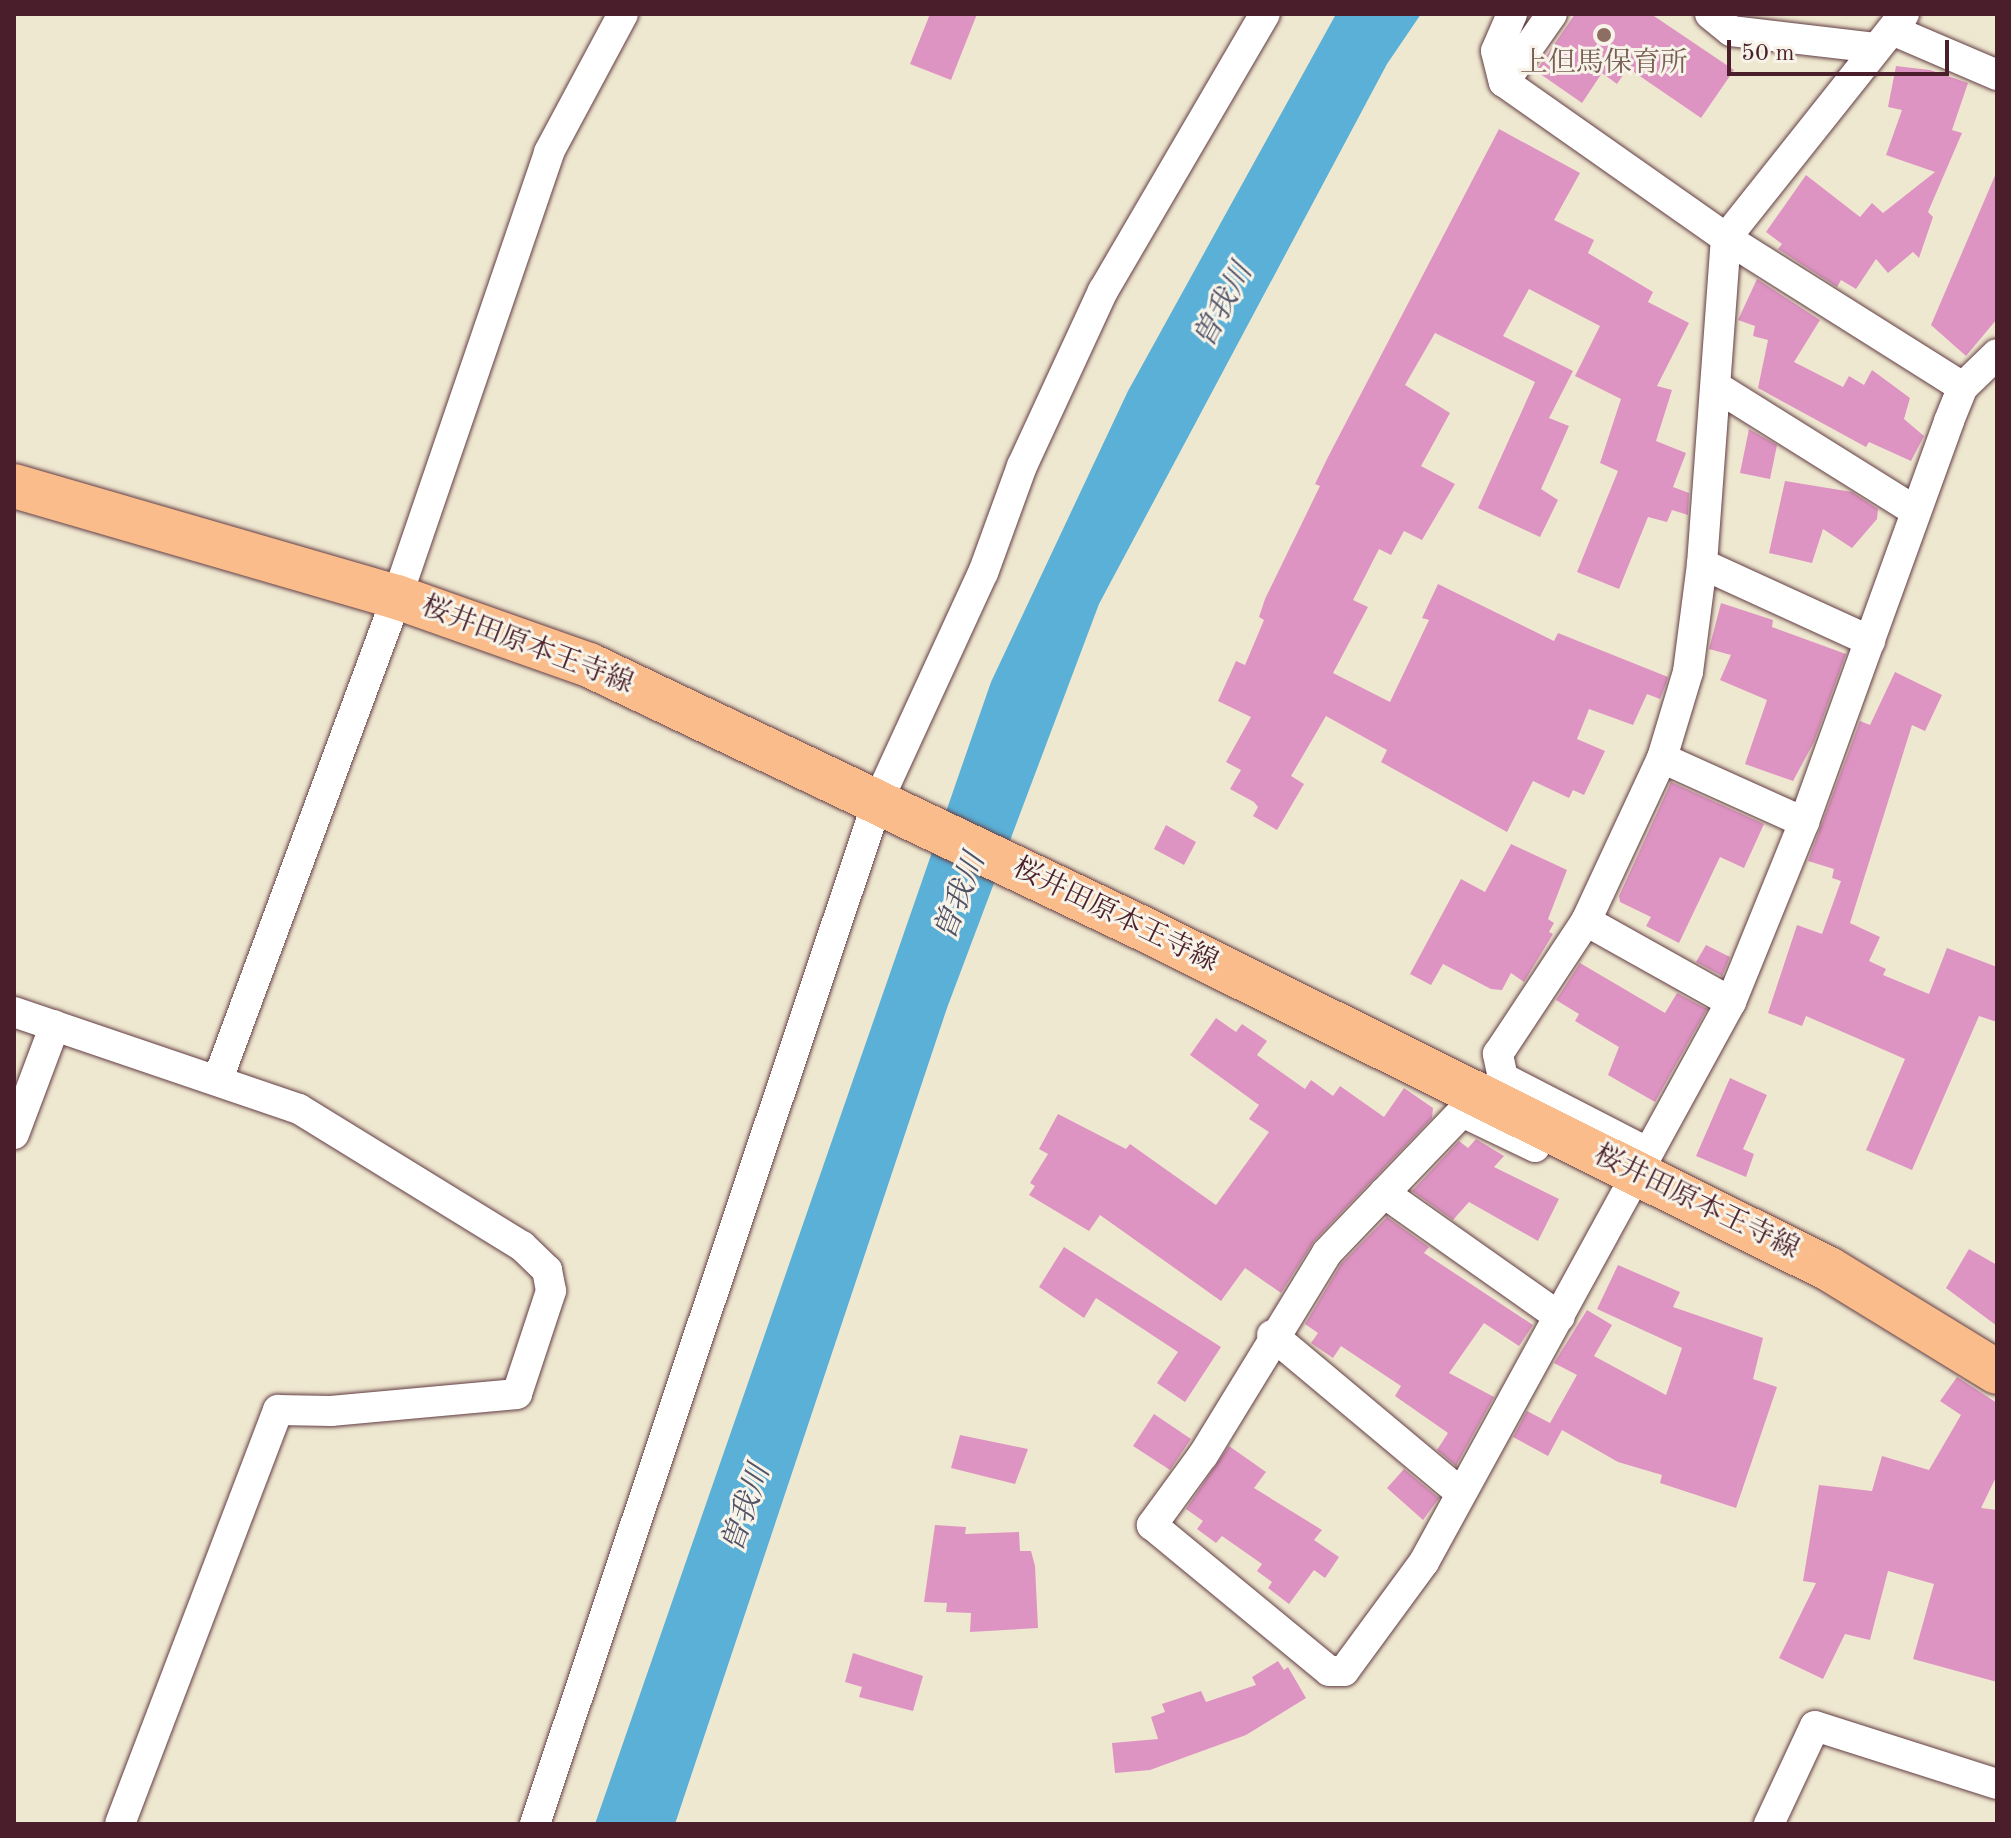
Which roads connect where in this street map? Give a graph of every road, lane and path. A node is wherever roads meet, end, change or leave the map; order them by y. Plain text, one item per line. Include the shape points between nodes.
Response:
1 (623, 14) edge
2 (1265, 14) edge
3 (1512, 14) edge
4 (1552, 14) edge
5 (1710, 14) edge
6 (1785, 26) edge
7 (1890, 31) edge
8 (1997, 75) edge
9 (1504, 82) junction
10 (1726, 238) junction
11 (1997, 354) edge
12 (1717, 387) junction
13 (1963, 387) junction
14 (14, 486) edge
15 (1914, 510) junction
16 (1702, 564) junction
17 (397, 597) junction
18 (1870, 641) junction
19 (1662, 758) junction
20 (882, 805) junction
21 (1804, 822) junction
22 (1586, 921) junction
23 (1731, 1002) junction
24 (14, 1012) edge
25 (55, 1025) junction
26 (218, 1079) junction
27 (14, 1134) edge
28 (1641, 1163) junction
29 (1384, 1193) junction
30 (1560, 1317) junction
31 (1272, 1335) junction
32 (1997, 1372) edge
33 (1461, 1493) junction
34 (1997, 1784) edge
35 (120, 1824) edge
36 (535, 1824) edge
37 (1769, 1824) edge

1 - 17 street via 549,152
2 - 20 street via 1103,291 1022,466 983,573
3 - 9 street via 1496,51
4 - 9 street
5 - 6 street via 1731,31
6 - 7 street
7 - 8 street
7 - 10 street
9 - 10 street
10 - 12 street
10 - 13 street
11 - 13 street
12 - 15 street
12 - 16 street
13 - 15 street
14 - 17 main road, 桜井田原本王寺線
15 - 18 street
16 - 18 street
16 - 19 street via 1688,672
17 - 20 main road, 桜井田原本王寺線 via 589,665
17 - 26 street
18 - 21 street
19 - 21 street
19 - 22 street
20 - 28 main road, 桜井田原本王寺線
20 - 36 street
21 - 23 street
22 - 23 street
22 - 28 street via 1498,1054 1503,1078
23 - 28 street
24 - 25 street
25 - 26 street
25 - 27 street
26 - 35 street via 299,1109 493,1227 547,1270 551,1291 517,1394 331,1411 278,1410
28 - 29 street via 1610,1182 1462,1112
28 - 30 street
28 - 32 main road, 桜井田原本王寺線
29 - 30 street
29 - 31 street via 1327,1253
30 - 33 street
31 - 33 street
31 - 33 street via 1203,1455 1152,1525 1329,1671 1344,1671 1424,1562
34 - 37 street via 1815,1726

